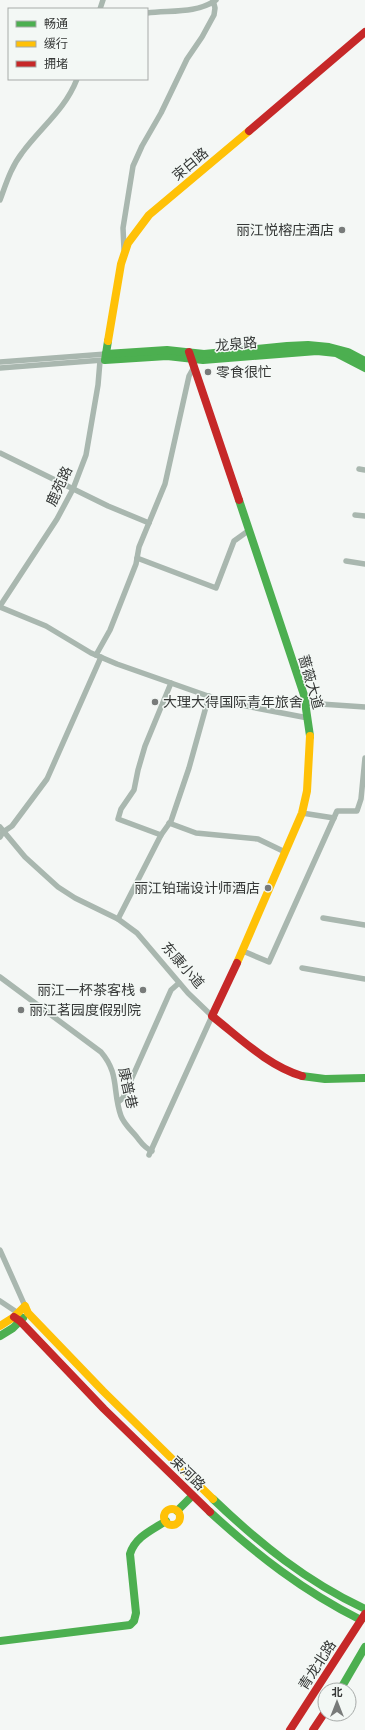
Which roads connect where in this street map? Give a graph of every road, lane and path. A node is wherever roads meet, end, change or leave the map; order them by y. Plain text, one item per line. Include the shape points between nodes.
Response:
1 (214, 0) edge
2 (148, 13) edge
3 (365, 32) edge
4 (76, 80) edge
5 (0, 200) edge
6 (124, 251) junction
7 (190, 355) junction
8 (104, 358) junction
9 (365, 361) edge
10 (0, 362) edge
11 (194, 367) junction
12 (0, 368) edge
13 (365, 368) edge
14 (0, 453) edge
15 (359, 469) dead end
16 (365, 470) edge
17 (73, 489) junction
18 (355, 515) dead end
19 (365, 516) edge
20 (149, 523) junction
21 (248, 531) junction
22 (137, 558) junction
23 (346, 561) dead end
24 (365, 564) edge
25 (0, 607) edge
26 (99, 656) junction
27 (171, 682) junction
28 (210, 696) junction
29 (306, 703) junction
30 (365, 707) edge
31 (308, 718) junction
32 (365, 758) edge
33 (302, 813) junction
34 (334, 818) junction
35 (169, 823) junction
36 (1, 832) edge
37 (162, 835) junction
38 (285, 852) junction
39 (323, 918) dead end
40 (118, 919) junction
41 (365, 925) edge
42 (244, 951) junction
43 (302, 968) dead end
44 (0, 976) edge
45 (365, 980) edge
46 (180, 982) junction
47 (212, 1016) junction
48 (365, 1078) edge
49 (118, 1102) junction
50 (0, 1250) edge
51 (0, 1301) edge
52 (27, 1309) junction
53 (17, 1317) junction
54 (0, 1326) edge
55 (0, 1336) edge
56 (192, 1496) junction
57 (365, 1609) edge
58 (364, 1619) edge
59 (0, 1641) edge
60 (365, 1647) edge
61 (345, 1682) edge
62 (290, 1730) edge

1 - 2 street via 189,10
1 - 6 street via 214,15 187,58 132,166 123,228
3 - 6 main road, 束白路 via 149,215
4 - 5 street via 65,103 32,139 15,163
6 - 8 main road, 束白路
7 - 8 main road, 龙泉路
7 - 9 main road, 龙泉路 via 317,345 338,348
7 - 11 main road, 蔷薇大道
7 - 13 main road, 龙泉路 via 203,360 317,351 336,354
8 - 10 street
8 - 12 street
8 - 17 street, 鹿苑路 via 86,456
11 - 20 street via 189,376 165,484
11 - 21 main road, 蔷薇大道
14 - 17 street
15 - 16 street
17 - 20 street
17 - 25 street, 鹿苑路 via 57,519
18 - 19 street
20 - 22 street
21 - 22 street via 234,541 216,588
21 - 29 main road, 蔷薇大道
22 - 26 street
23 - 24 street
25 - 26 street via 46,626
26 - 27 street
26 - 36 street via 47,779 12,826
27 - 28 street
27 - 37 street via 145,746 134,790 121,809 118,819
28 - 31 street via 226,702
28 - 35 street via 189,768
29 - 30 street
29 - 31 main road, 蔷薇大道
31 - 33 main road, 蔷薇大道 via 310,768
32 - 34 street via 361,799 357,811 337,811
33 - 34 street
33 - 38 main road, 蔷薇大道
34 - 42 street via 269,962
35 - 37 street
35 - 38 street via 196,834 258,839
36 - 40 street, 东康小道 via 58,887
37 - 40 street
38 - 42 main road, 蔷薇大道
39 - 41 street
40 - 46 street, 东康小道 via 142,938
42 - 47 main road, 蔷薇大道
43 - 45 street
44 - 49 street, 康普巷 via 101,1052 112,1068
46 - 47 street, 东康小道
46 - 49 street via 171,990 123,1098
47 - 48 main road, 东康小道 via 280,1067 294,1074 316,1078
47 - 49 street, 康普巷 via 150,1153 125,1123
50 - 52 street
51 - 53 street
52 - 53 main road
52 - 57 main road, 束河路 via 86,1375 239,1524 283,1560 318,1584
53 - 54 main road
53 - 55 main road via 13,1328
53 - 56 main road, 束河路 via 78,1384
56 - 58 main road, 束河路 via 276,1569 323,1601
56 - 59 main road via 177,1511 180,1516 177,1523 166,1521 136,1541 132,1547 130,1554 136,1613 130,1625
58 - 62 main road, 青龙北路
60 - 61 main road

